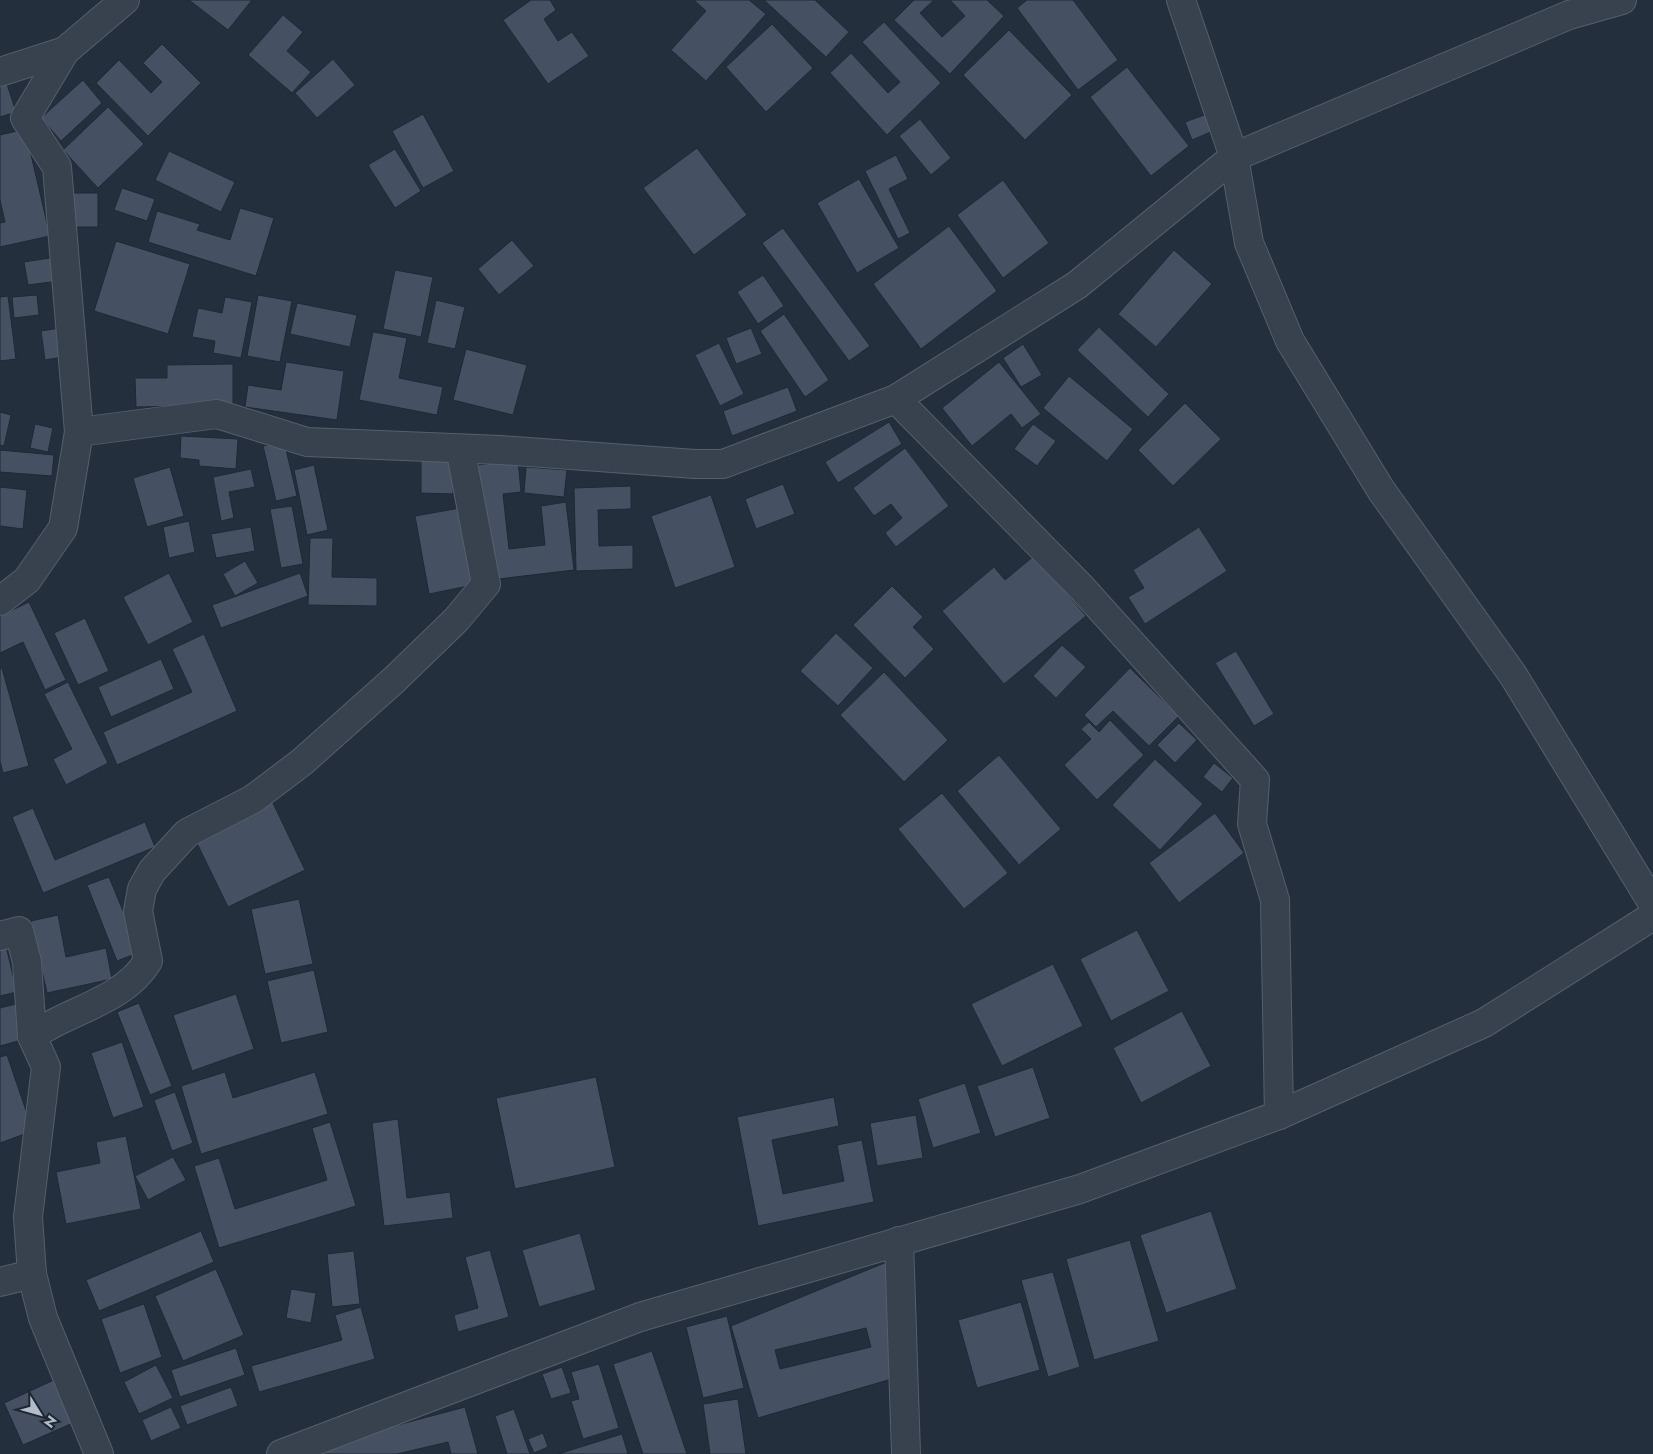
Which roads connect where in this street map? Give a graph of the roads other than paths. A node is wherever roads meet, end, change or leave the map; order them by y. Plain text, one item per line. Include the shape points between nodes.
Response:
1 (125, 0) edge
2 (1181, 0) edge
3 (1622, 0) edge
4 (65, 51) junction
5 (0, 72) edge
6 (1234, 157) junction
7 (896, 399) junction
8 (79, 432) junction
9 (500, 450) junction
10 (461, 453) junction
11 (598, 457) junction
12 (0, 601) edge
13 (1653, 904) edge
14 (1653, 916) edge
15 (0, 936) edge
16 (32, 1036) junction
17 (1279, 1115) junction
18 (899, 1241) junction
19 (32, 1274) junction
20 (0, 1282) edge
21 (99, 1454) edge
22 (281, 1454) edge
23 (906, 1454) edge

1 - 4 street
2 - 6 street
3 - 6 street via 1569,15
4 - 5 street
4 - 8 street via 26,118 57,167
6 - 7 street via 1077,285
6 - 13 street via 1249,243 1290,341 1381,490 1513,675
7 - 11 street via 723,464
7 - 17 street via 1081,587 1256,780 1252,824 1274,900
8 - 9 street via 217,414 307,442
8 - 12 street via 63,528 27,580
9 - 10 street
9 - 11 street
10 - 11 street
10 - 16 street via 486,584 456,620 302,762 253,800 187,833 152,871 142,889 138,911 148,961 139,976
14 - 17 street via 1484,1023
15 - 16 street via 19,931 27,962
16 - 19 street via 46,1067 28,1217
17 - 18 street via 1080,1189
18 - 22 street via 640,1317
18 - 23 street
19 - 20 street
19 - 21 street via 43,1318

